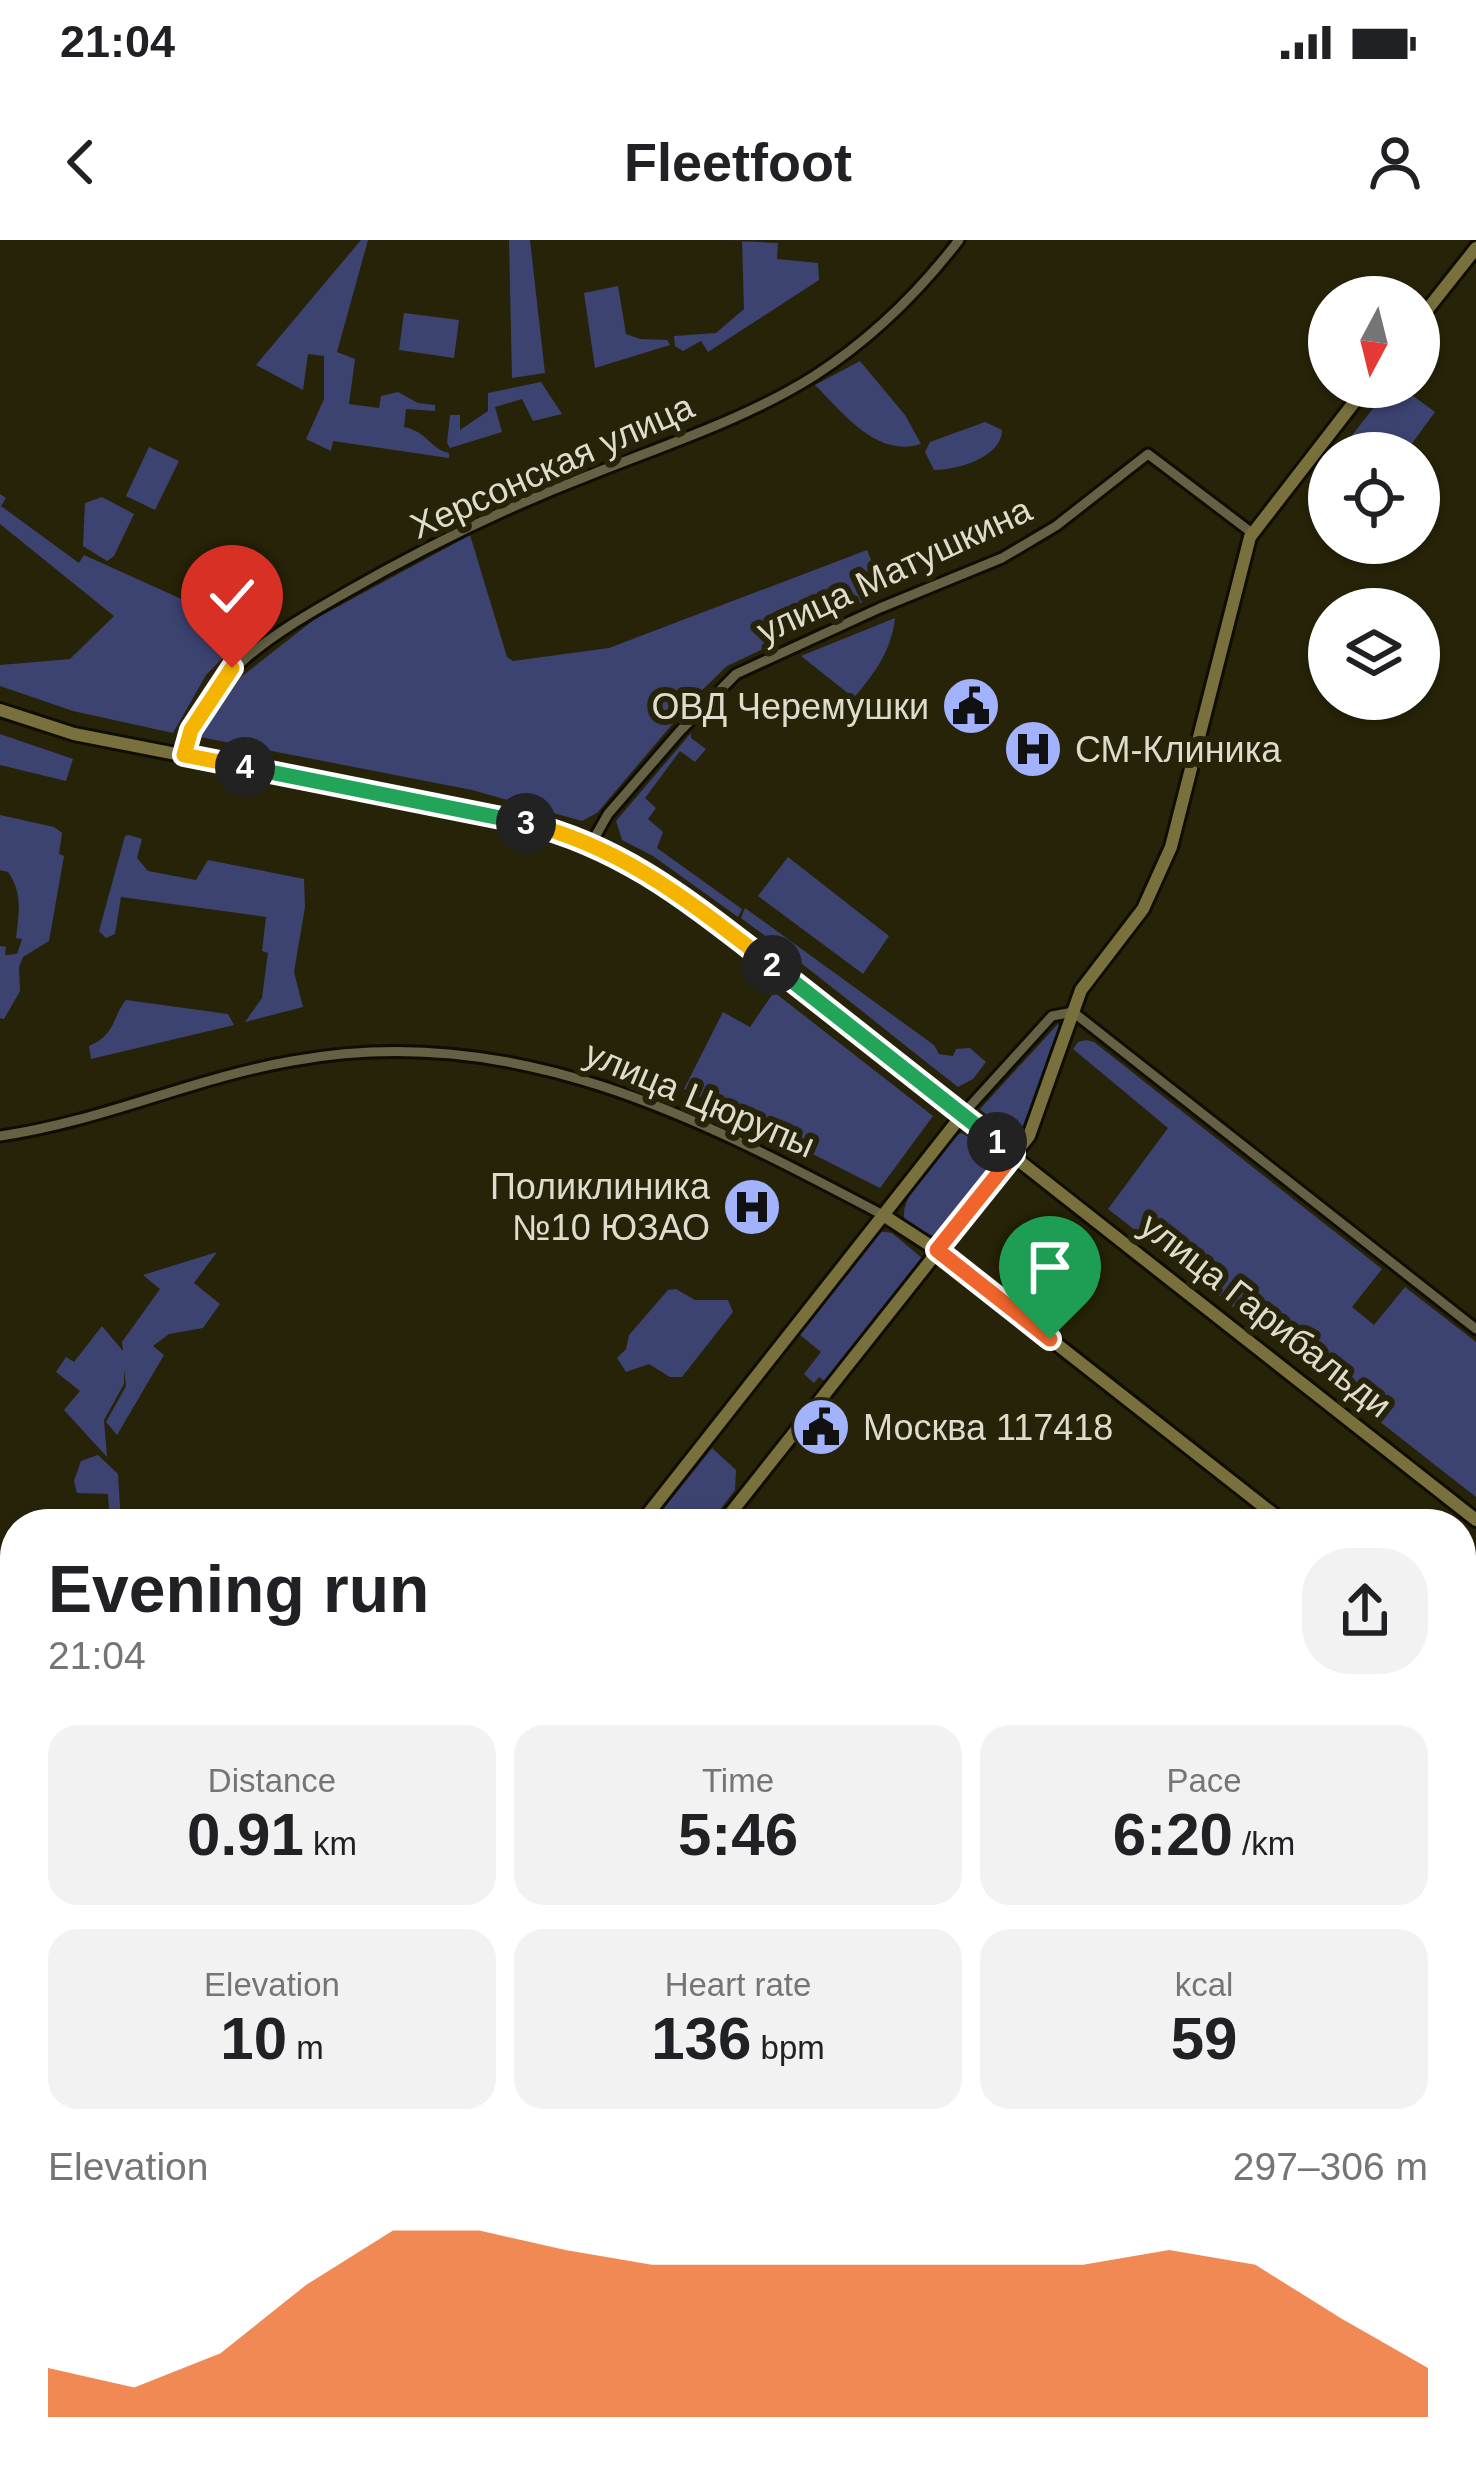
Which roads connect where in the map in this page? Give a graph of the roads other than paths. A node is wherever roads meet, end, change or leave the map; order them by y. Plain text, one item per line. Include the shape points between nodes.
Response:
1 (959, 240) edge
2 (1476, 248) edge
3 (1440, 293) edge
4 (1350, 408) edge
5 (1252, 533) junction
6 (0, 710) edge
7 (184, 755) junction
8 (591, 844) junction
9 (1073, 1012) junction
10 (962, 1114) junction
11 (0, 1136) edge
12 (1014, 1154) junction
13 (883, 1214) junction
14 (937, 1250) junction
15 (1476, 1329) edge
16 (652, 1509) edge
17 (734, 1509) edge
18 (1267, 1509) edge
19 (1462, 1509) edge

1 - 7 street, Херсонская улица via 854,349 813,377 455,531 303,617 232,668
2 - 3 street
4 - 5 street
5 - 8 street, улица Матушкина via 1148,454 1002,558 736,674 622,798
5 - 9 street via 1171,847 1150,898
6 - 7 street, улица Гарибальди
7 - 8 street, улица Гарибальди via 489,814
8 - 10 street, улица Гарибальди via 672,889
9 - 10 street via 1052,1016
9 - 12 street via 1032,1129
9 - 15 street
10 - 12 street, улица Гарибальди
10 - 13 street
11 - 13 street, улица Цюрупы via 290,1061 406,1053 506,1060 626,1093
12 - 14 street
12 - 19 street, улица Гарибальди
13 - 14 street, улица Цюрупы
13 - 16 street
14 - 17 street
14 - 18 street

